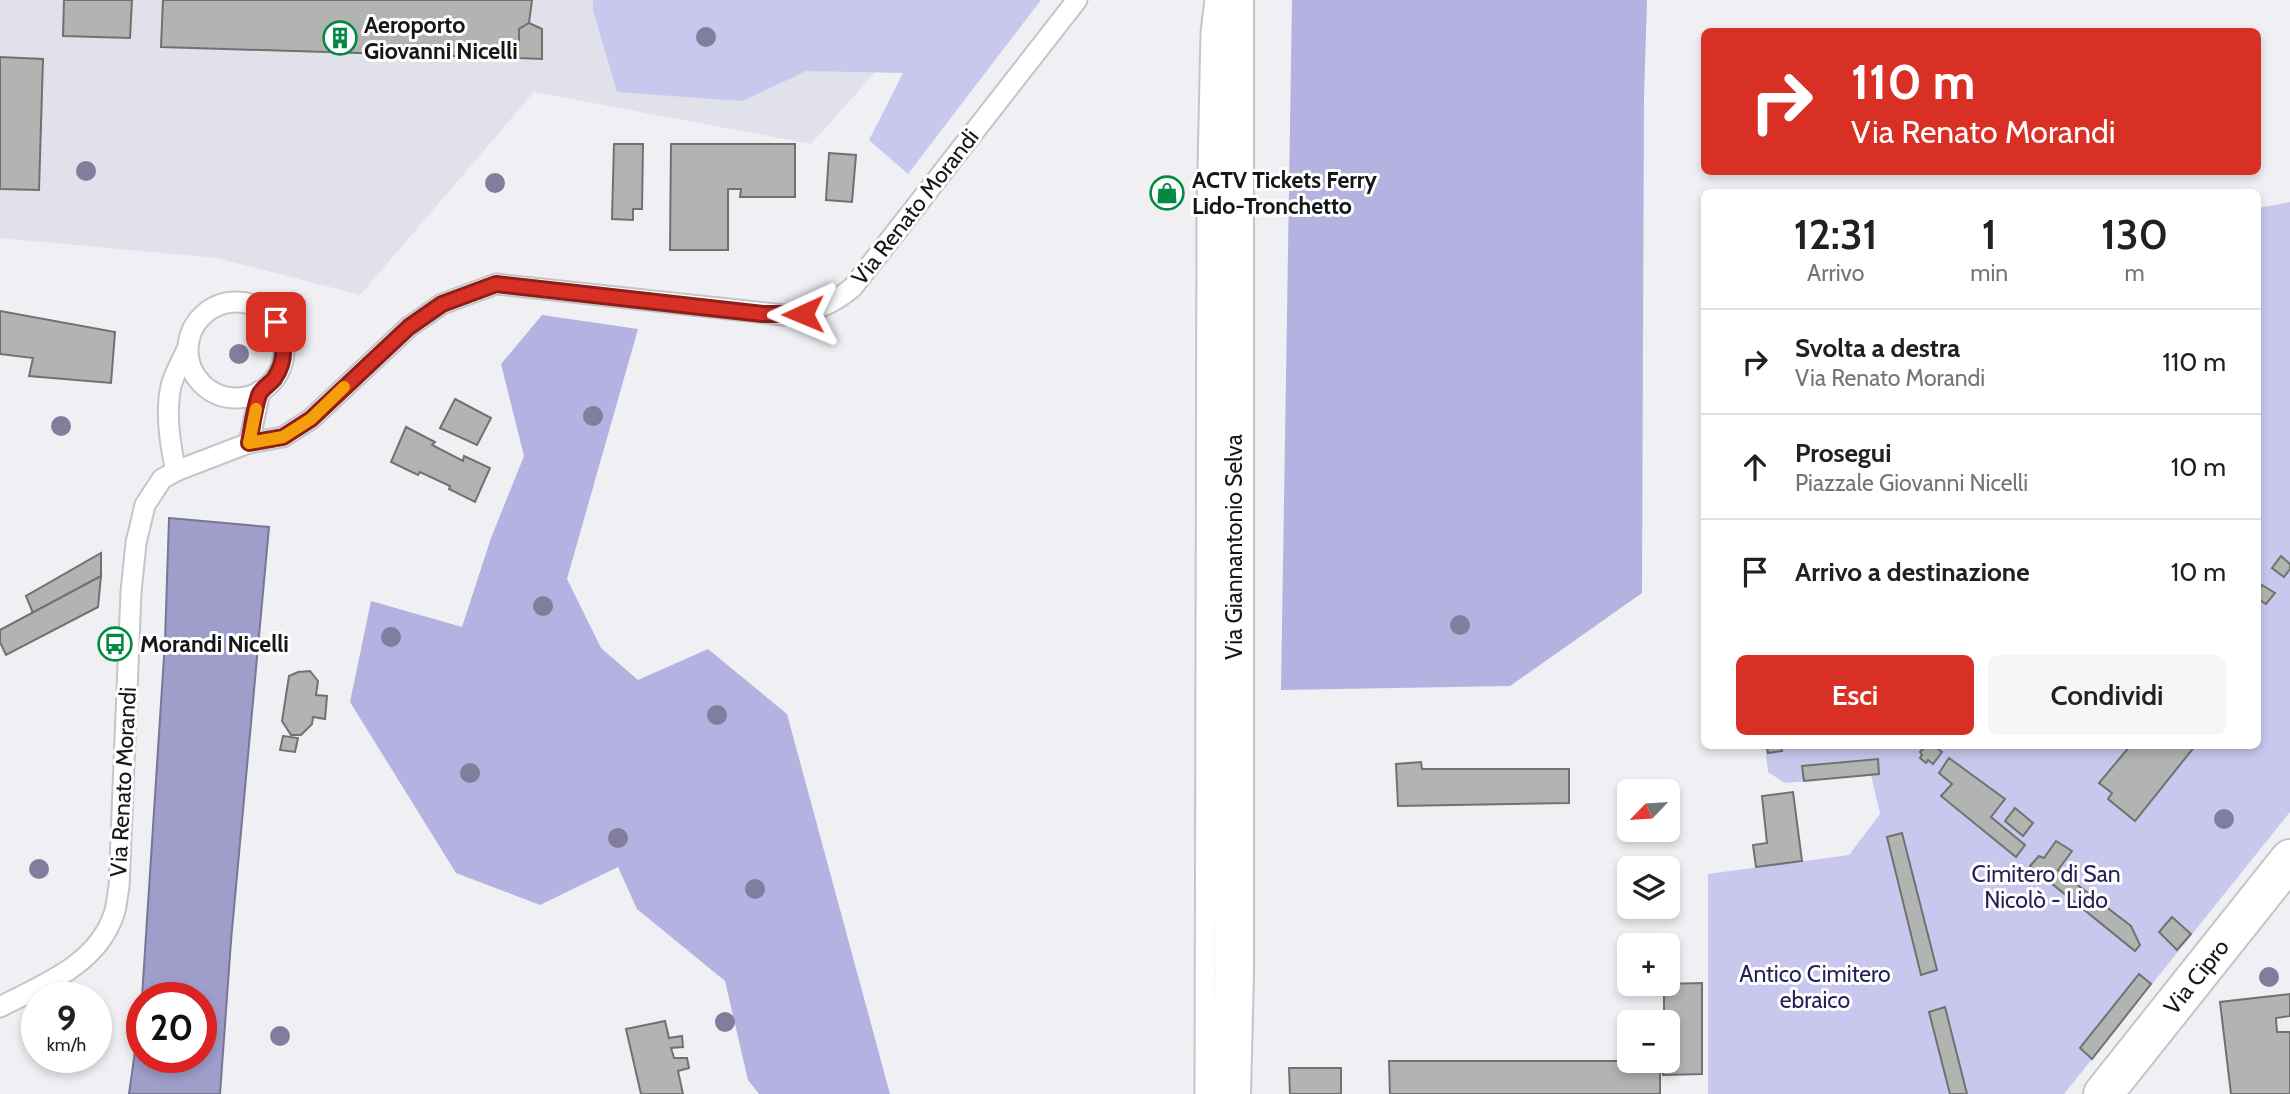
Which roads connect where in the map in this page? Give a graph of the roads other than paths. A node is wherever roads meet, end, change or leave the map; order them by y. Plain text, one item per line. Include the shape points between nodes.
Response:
1 (1077, 0) edge
2 (1215, 0) edge
3 (1234, 0) edge
4 (187, 349) junction
5 (260, 391) junction
6 (249, 443) junction
7 (176, 471) junction
8 (2290, 859) edge
9 (0, 1007) edge
10 (1205, 1094) edge
11 (1231, 1094) edge
12 (2103, 1094) edge

1 - 6 lane, Via Renato Morandi via 839,299 803,314 784,315 496,284 442,304 409,327 311,419 283,437
2 - 10 lane via 1207,213
3 - 11 street, Via Giannantonio Selva
4 - 5 lane via 191,368 213,392 244,397
4 - 5 lane via 196,322 220,304 236,301 265,311 276,322 284,352 281,368
4 - 7 lane via 171,384 170,447
5 - 6 lane
6 - 7 lane, Via Renato Morandi
7 - 9 lane, Via Renato Morandi via 162,479 145,505 136,543 114,914 84,960
8 - 12 street, Via Cipro

